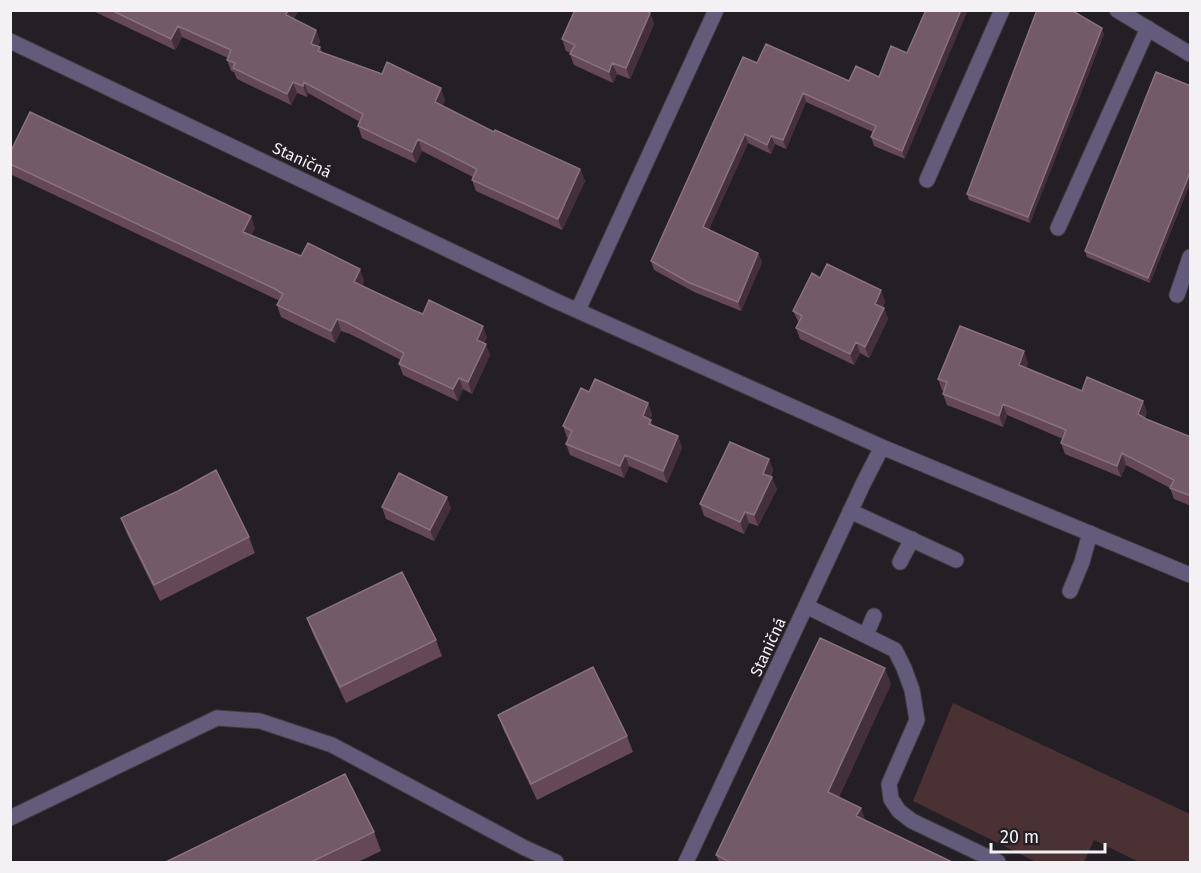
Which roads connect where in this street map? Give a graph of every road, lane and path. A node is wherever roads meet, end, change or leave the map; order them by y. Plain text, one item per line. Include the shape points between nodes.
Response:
1 (716, 10) edge
2 (1002, 10) edge
3 (1117, 10) edge
4 (1148, 28) junction
5 (10, 41) edge
6 (1191, 54) edge
7 (927, 180) dead end
8 (1058, 228) dead end
9 (1191, 257) edge
10 (1177, 295) dead end
11 (578, 310) junction
12 (882, 447) junction
13 (850, 511) junction
14 (1090, 533) junction
15 (912, 540) junction
16 (956, 560) dead end
17 (900, 562) dead end
18 (1191, 575) edge
19 (1070, 591) dead end
20 (806, 606) junction
21 (874, 616) dead end
22 (866, 636) junction
23 (10, 818) edge
24 (528, 855) edge
25 (556, 862) edge
26 (686, 862) edge
27 (998, 862) edge

1 - 11 street
2 - 7 street
3 - 4 street
4 - 6 street
4 - 8 street
5 - 11 street, Staničná
9 - 10 street
11 - 12 street, Staničná
12 - 13 street, Staničná
12 - 14 street, Staničná
13 - 15 street
13 - 20 street, Staničná
14 - 18 street, Staničná
14 - 19 street
15 - 16 street
15 - 17 street
20 - 22 street
20 - 26 street, Staničná
21 - 22 street
22 - 27 street via 895,650 915,705 917,720 888,784 891,799 912,821
23 - 24 street via 217,718 260,721 332,745
24 - 25 street

